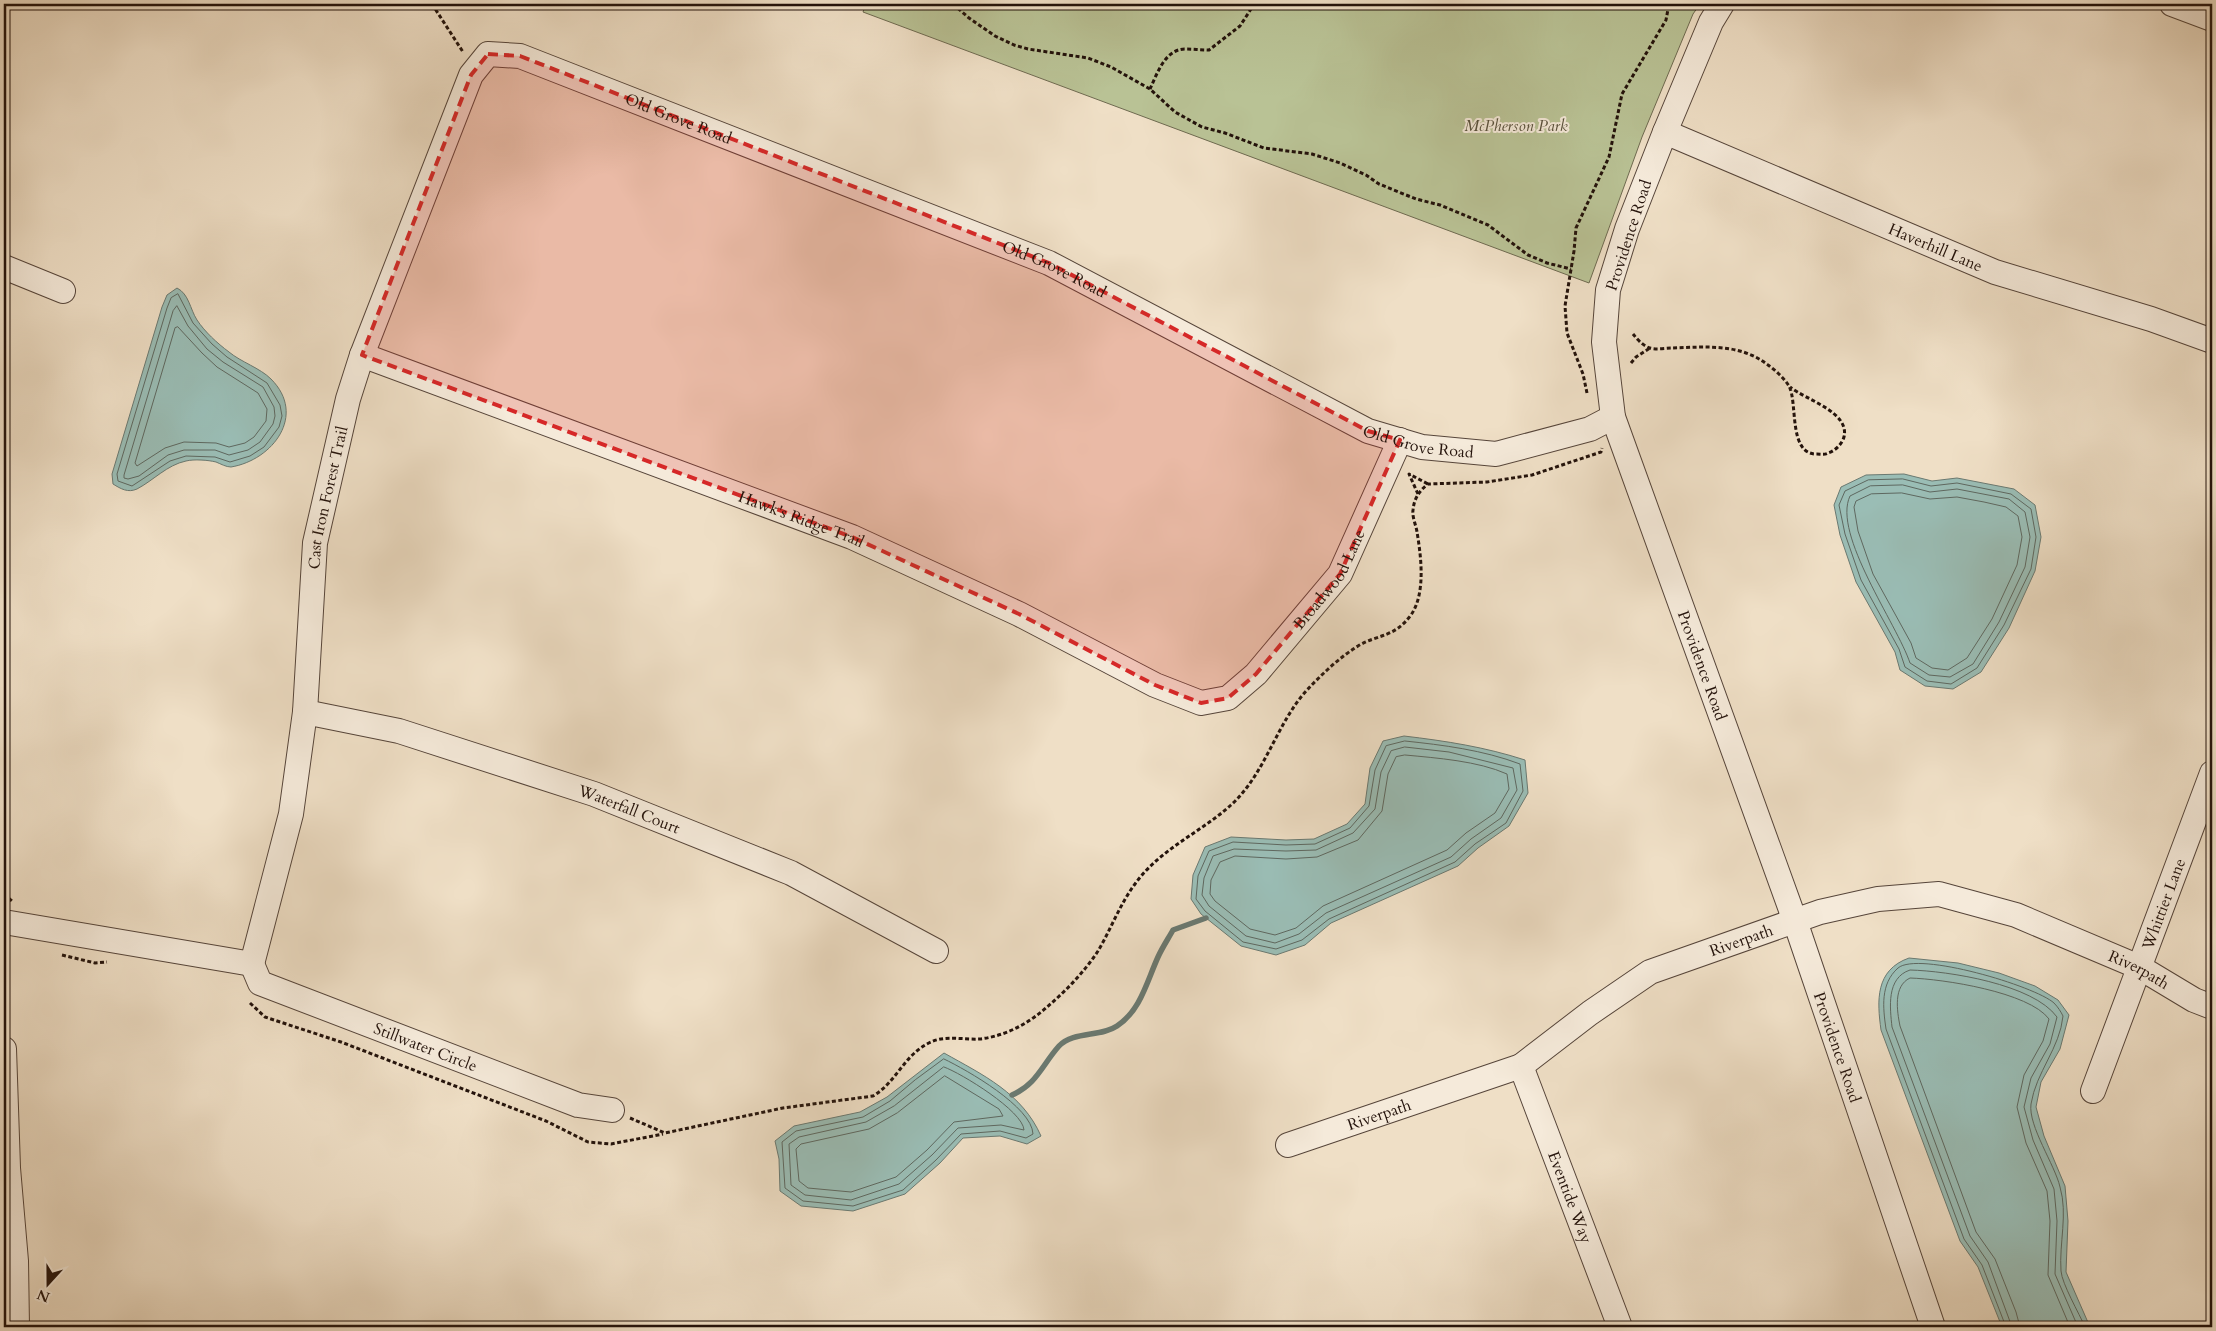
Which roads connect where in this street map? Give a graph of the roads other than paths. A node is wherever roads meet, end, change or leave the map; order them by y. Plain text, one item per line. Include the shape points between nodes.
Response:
1 (1722, 4) edge
2 (2172, 4) edge
3 (2212, 19) edge
4 (488, 54) joint
5 (1665, 132) junction
6 (4, 267) edge
7 (64, 291) dead end
8 (2212, 341) edge
9 (362, 355) junction
10 (1606, 421) junction
11 (1400, 440) junction
12 (1228, 698) joint
13 (305, 712) junction
14 (2212, 773) edge
15 (4, 922) edge
16 (1795, 922) junction
17 (936, 951) dead end
18 (252, 964) junction
19 (2139, 967) junction
20 (2212, 1007) edge
21 (4, 1049) edge
22 (1520, 1066) junction
23 (2093, 1091) dead end
24 (612, 1110) road end
25 (1288, 1145) dead end
26 (17, 1327) edge
27 (1620, 1327) edge
28 (1933, 1327) edge

1 - 5 street, Providence Road via 1710,22
2 - 3 street
4 - 9 street, Cast Iron Forest Trail via 471,75
4 - 11 street, Old Grove Road via 520,56 1048,263 1368,431
5 - 8 street, Haverhill Lane via 1995,272
5 - 10 street, Providence Road via 1627,229 1608,290 1604,342
6 - 7 street
9 - 12 street, Hawk's Ridge Trail via 852,537 1019,614 1155,685 1201,703
9 - 13 street, Cast Iron Forest Trail via 348,399 315,543
10 - 11 street, Old Grove Road via 1590,429 1496,454 1422,447
10 - 16 street, Providence Road
11 - 12 street, Broadwood Lane via 1340,574 1256,674
13 - 17 street, Waterfall Court via 399,731 594,794 791,873
13 - 18 street, Cast Iron Forest Trail via 291,814
14 - 19 street, Whittier Lane
15 - 18 street
16 - 19 street, Riverpath via 1820,912 1878,899 1939,894 2016,915
16 - 22 street, Riverpath via 1650,972
16 - 28 street, Providence Road
18 - 24 street, Stillwater Circle via 260,983 578,1105
19 - 20 street, Riverpath via 2194,1000
19 - 23 street, Whittier Lane
21 - 26 street
22 - 25 street, Riverpath
22 - 27 street, Eventide Way

